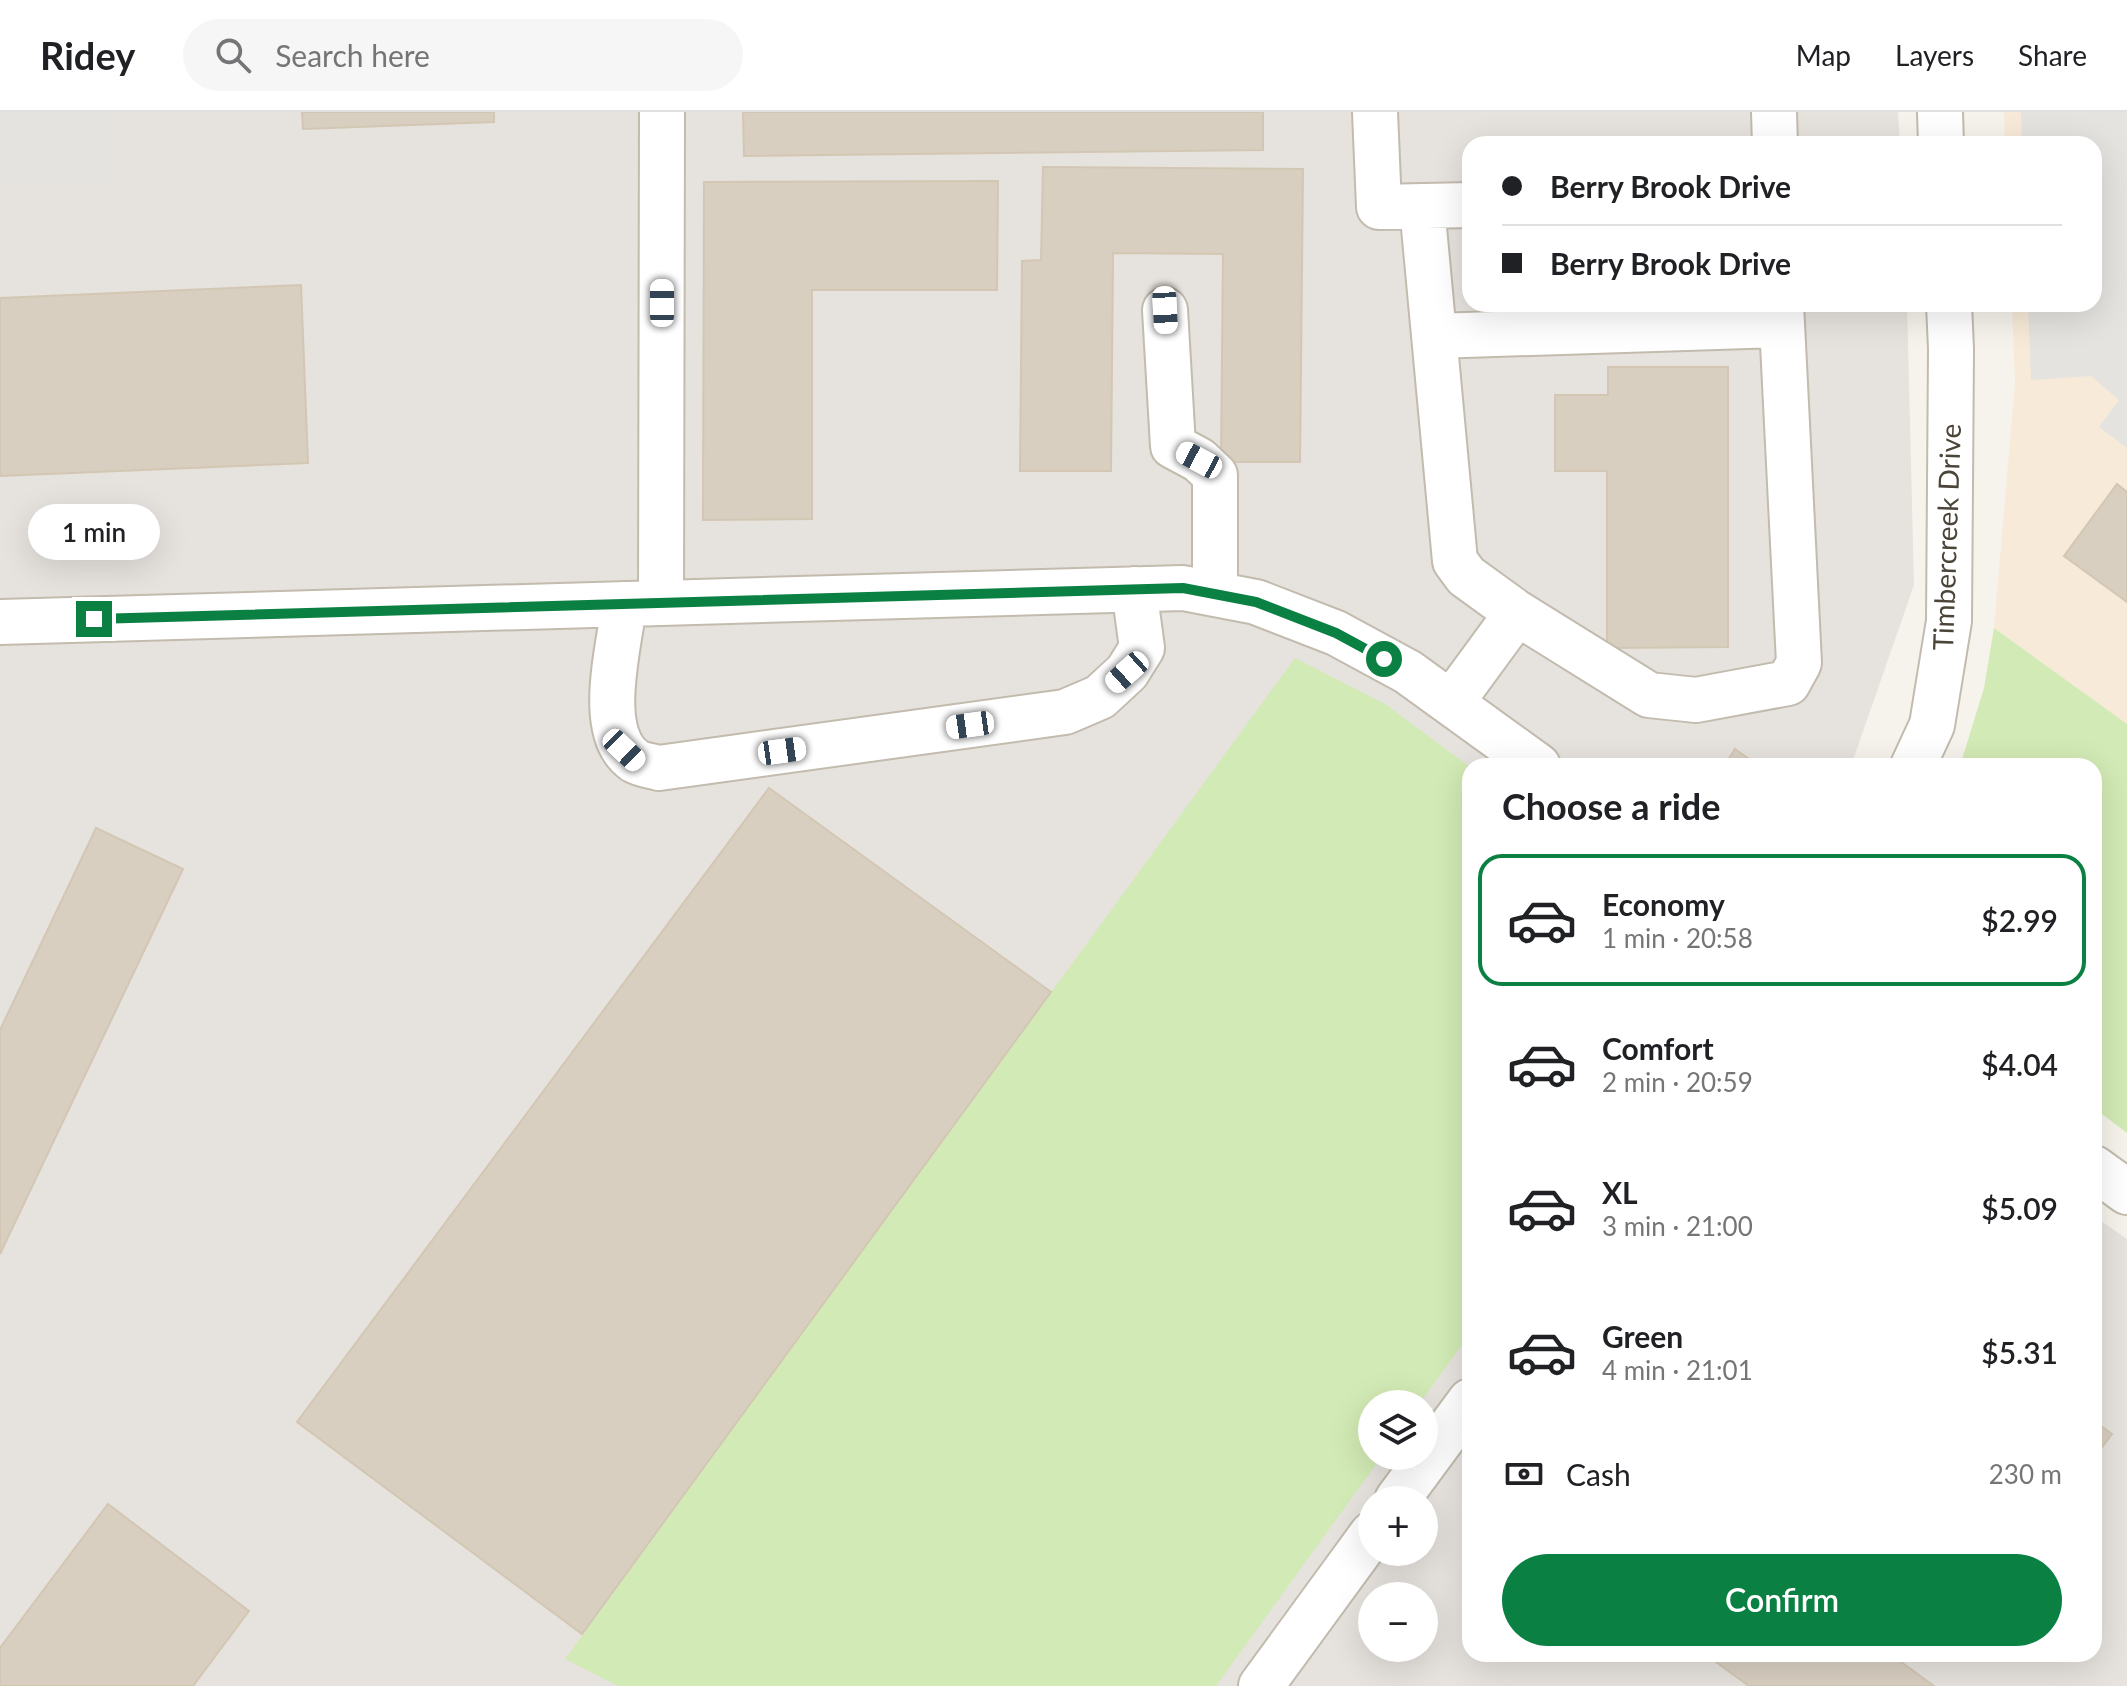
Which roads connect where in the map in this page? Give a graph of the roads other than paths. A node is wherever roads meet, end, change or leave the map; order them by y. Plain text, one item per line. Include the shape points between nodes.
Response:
1 (662, 112) edge
2 (1375, 112) edge
3 (1774, 112) edge
4 (1940, 112) edge
5 (1775, 136) edge
6 (1941, 136) edge
7 (1462, 205) edge
8 (1422, 206) junction
9 (1165, 310) dead end
10 (1949, 312) edge
11 (1782, 314) edge
12 (1434, 336) junction
13 (1134, 589) junction
14 (1215, 594) junction
15 (642, 603) junction
16 (1517, 613) junction
17 (0, 622) edge
18 (1451, 703) junction
19 (1527, 758) edge
20 (1917, 758) edge
21 (2102, 1174) edge
22 (2127, 1192) edge
23 (1462, 1412) edge
24 (1407, 1486) edge
25 (1358, 1553) edge
26 (1261, 1686) edge

1 - 15 street
2 - 8 street via 1379,207
3 - 5 street
4 - 6 street
7 - 8 street
8 - 12 street
9 - 14 street via 1173,446 1215,475
10 - 20 street, Timbercreek Drive via 1949,621 1932,725
11 - 12 street
11 - 16 street via 1799,663 1788,683 1696,700 1649,695
12 - 16 street via 1455,561 1466,576
13 - 14 street via 1183,588
13 - 15 street
13 - 15 street via 1142,648 1127,672 1100,697 1065,712 659,768 637,762 615,730 612,691
14 - 18 street via 1256,602 1336,633 1408,672
15 - 17 street
16 - 18 street
18 - 19 street
21 - 22 street
23 - 24 street
25 - 26 street

